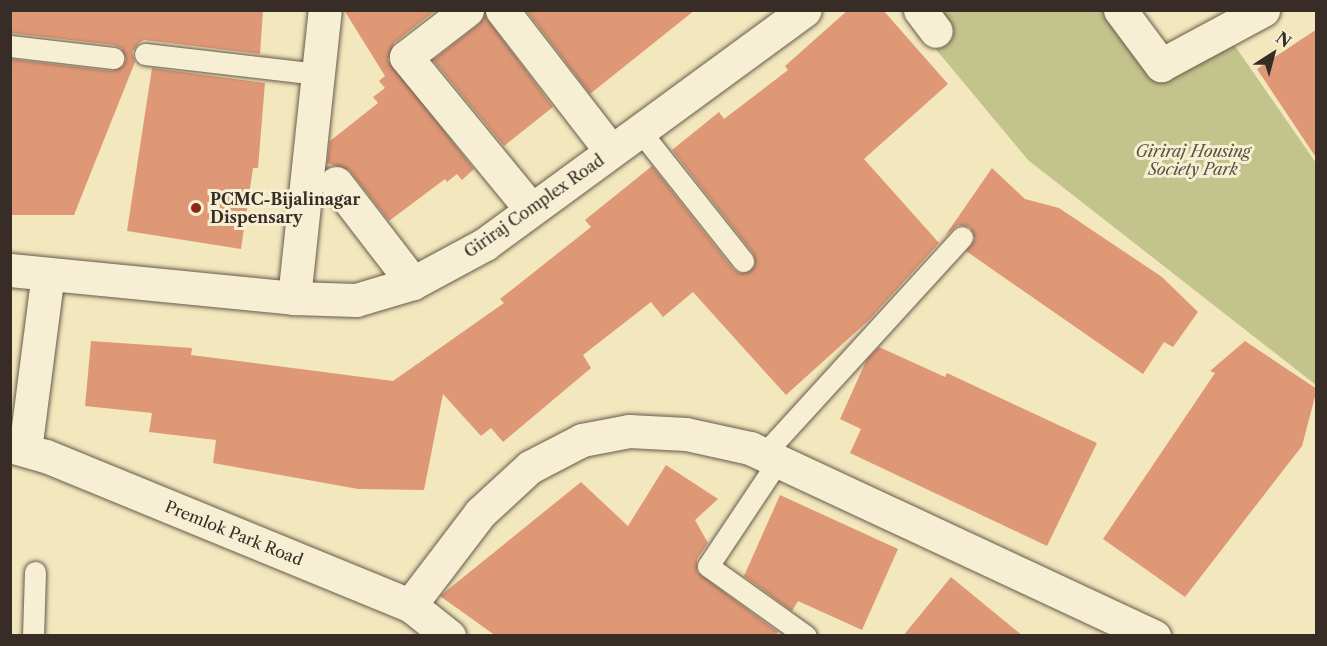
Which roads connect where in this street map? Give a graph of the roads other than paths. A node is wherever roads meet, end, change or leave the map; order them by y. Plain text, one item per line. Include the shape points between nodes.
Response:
1 (325, 10) edge
2 (467, 10) edge
3 (502, 10) edge
4 (805, 10) edge
5 (1120, 10) edge
6 (1263, 10) edge
7 (10, 46) edge
8 (145, 54) dead end
9 (113, 58) dead end
10 (318, 74) junction
11 (640, 130) junction
12 (611, 151) junction
13 (336, 183) dead end
14 (531, 209) junction
15 (962, 237) dead end
16 (743, 261) dead end
17 (10, 270) edge
18 (48, 274) junction
19 (413, 283) junction
20 (294, 298) junction
21 (18, 448) edge
22 (770, 458) junction
23 (35, 572) dead end
24 (410, 605) junction
25 (33, 636) edge
26 (449, 636) edge
27 (806, 636) edge
28 (1154, 636) edge

1 - 10 street
2 - 14 street via 406,57
3 - 12 street
4 - 11 street, Giriraj Complex Road
5 - 6 street via 1161,65
7 - 9 lane
8 - 10 lane
10 - 20 street
11 - 12 street, Giriraj Complex Road
11 - 16 lane
12 - 14 street, Giriraj Complex Road
13 - 19 street
14 - 19 street, Giriraj Complex Road via 485,243
15 - 22 lane
17 - 18 street, Giriraj Complex Road
18 - 20 street, Giriraj Complex Road
18 - 21 street
19 - 20 street, Giriraj Complex Road via 356,300
21 - 24 street, Premlok Park Road
22 - 24 street via 686,434 629,431 582,440 530,467 480,513
22 - 27 lane via 708,566
22 - 28 street
23 - 25 lane
24 - 26 street, Premlok Park Road

